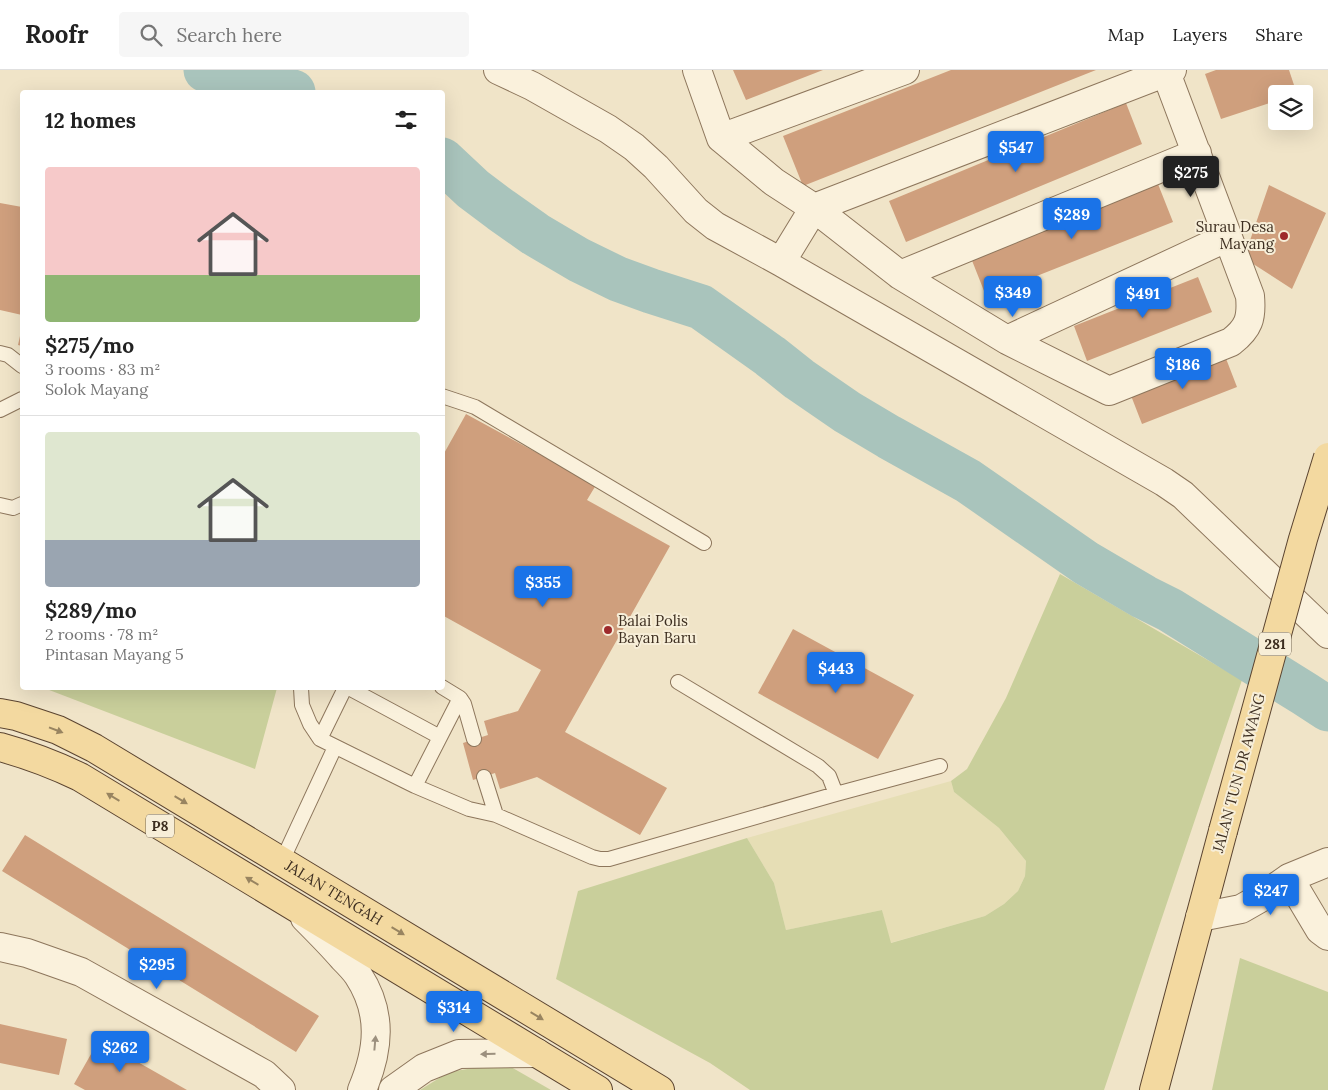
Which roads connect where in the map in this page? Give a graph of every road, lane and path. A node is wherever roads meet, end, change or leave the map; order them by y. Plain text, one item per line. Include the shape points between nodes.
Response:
1 (498, 70) edge
2 (697, 70) edge
3 (905, 70) edge
4 (1168, 71) edge
5 (721, 138) junction
6 (1197, 153) junction
7 (814, 208) junction
8 (1228, 237) junction
9 (781, 262) junction
10 (900, 275) junction
11 (1007, 340) junction
12 (0, 353) edge
13 (20, 364) edge
14 (445, 397) edge
15 (20, 400) edge
16 (0, 410) edge
17 (1328, 457) edge
18 (20, 505) edge
19 (0, 506) edge
20 (704, 543) dead end
21 (1328, 634) edge
22 (678, 682) dead end
23 (445, 689) edge
24 (301, 690) edge
25 (344, 690) edge
26 (353, 690) edge
27 (460, 698) junction
28 (0, 713) edge
29 (440, 737) junction
30 (320, 739) junction
31 (474, 739) dead end
32 (335, 747) junction
33 (0, 748) edge
34 (940, 766) dead end
35 (484, 777) dead end
36 (415, 786) junction
37 (836, 794) junction
38 (496, 815) junction
39 (282, 861) junction
40 (1328, 862) edge
41 (1289, 878) junction
42 (294, 906) junction
43 (1200, 918) junction
44 (1328, 936) edge
45 (0, 947) edge
46 (537, 1053) junction
47 (281, 1090) edge
48 (362, 1090) edge
49 (394, 1090) edge
50 (598, 1090) edge
51 (660, 1090) edge
52 (1154, 1090) edge

1 - 9 street via 608,129 634,147 696,211 715,226
2 - 5 street
3 - 5 street
4 - 6 street
4 - 7 street
5 - 7 street via 774,182
6 - 8 street
6 - 10 street
7 - 9 street
7 - 10 street
8 - 11 street
8 - 11 street via 1252,310 1242,334 1231,342 1109,391
9 - 21 street via 1183,495
10 - 11 street
12 - 13 lane
14 - 20 lane via 475,407
15 - 16 lane
17 - 43 main road, JALAN TUN DR AWANG / 281, bridge
18 - 19 lane via 13,508
22 - 37 lane via 818,766 829,776
23 - 27 lane
24 - 30 lane via 302,706
25 - 30 lane
26 - 29 lane
27 - 29 lane
27 - 31 lane
28 -> 39 main road, JALAN TENGAH / P8 via 58,730 94,748
29 - 36 lane
30 - 32 lane
32 - 36 lane
32 - 39 lane
42 -> 33 main road, P8 via 80,777 53,764
34 - 37 lane
35 - 38 lane
36 - 38 lane via 469,809
37 - 38 lane via 609,860 592,857
39 -> 51 main road, JALAN TENGAH / P8
40 - 41 street
41 - 43 street via 1242,909
41 - 44 street via 1320,930
42 - 46 main road, P8
48 -> 42 street via 375,1050 377,1025 370,998 358,974
43 - 52 main road, JALAN TUN DR AWANG / 281
45 - 47 street via 81,972 264,1074
46 -> 49 street via 459,1054 424,1068
46 - 50 main road, P8

